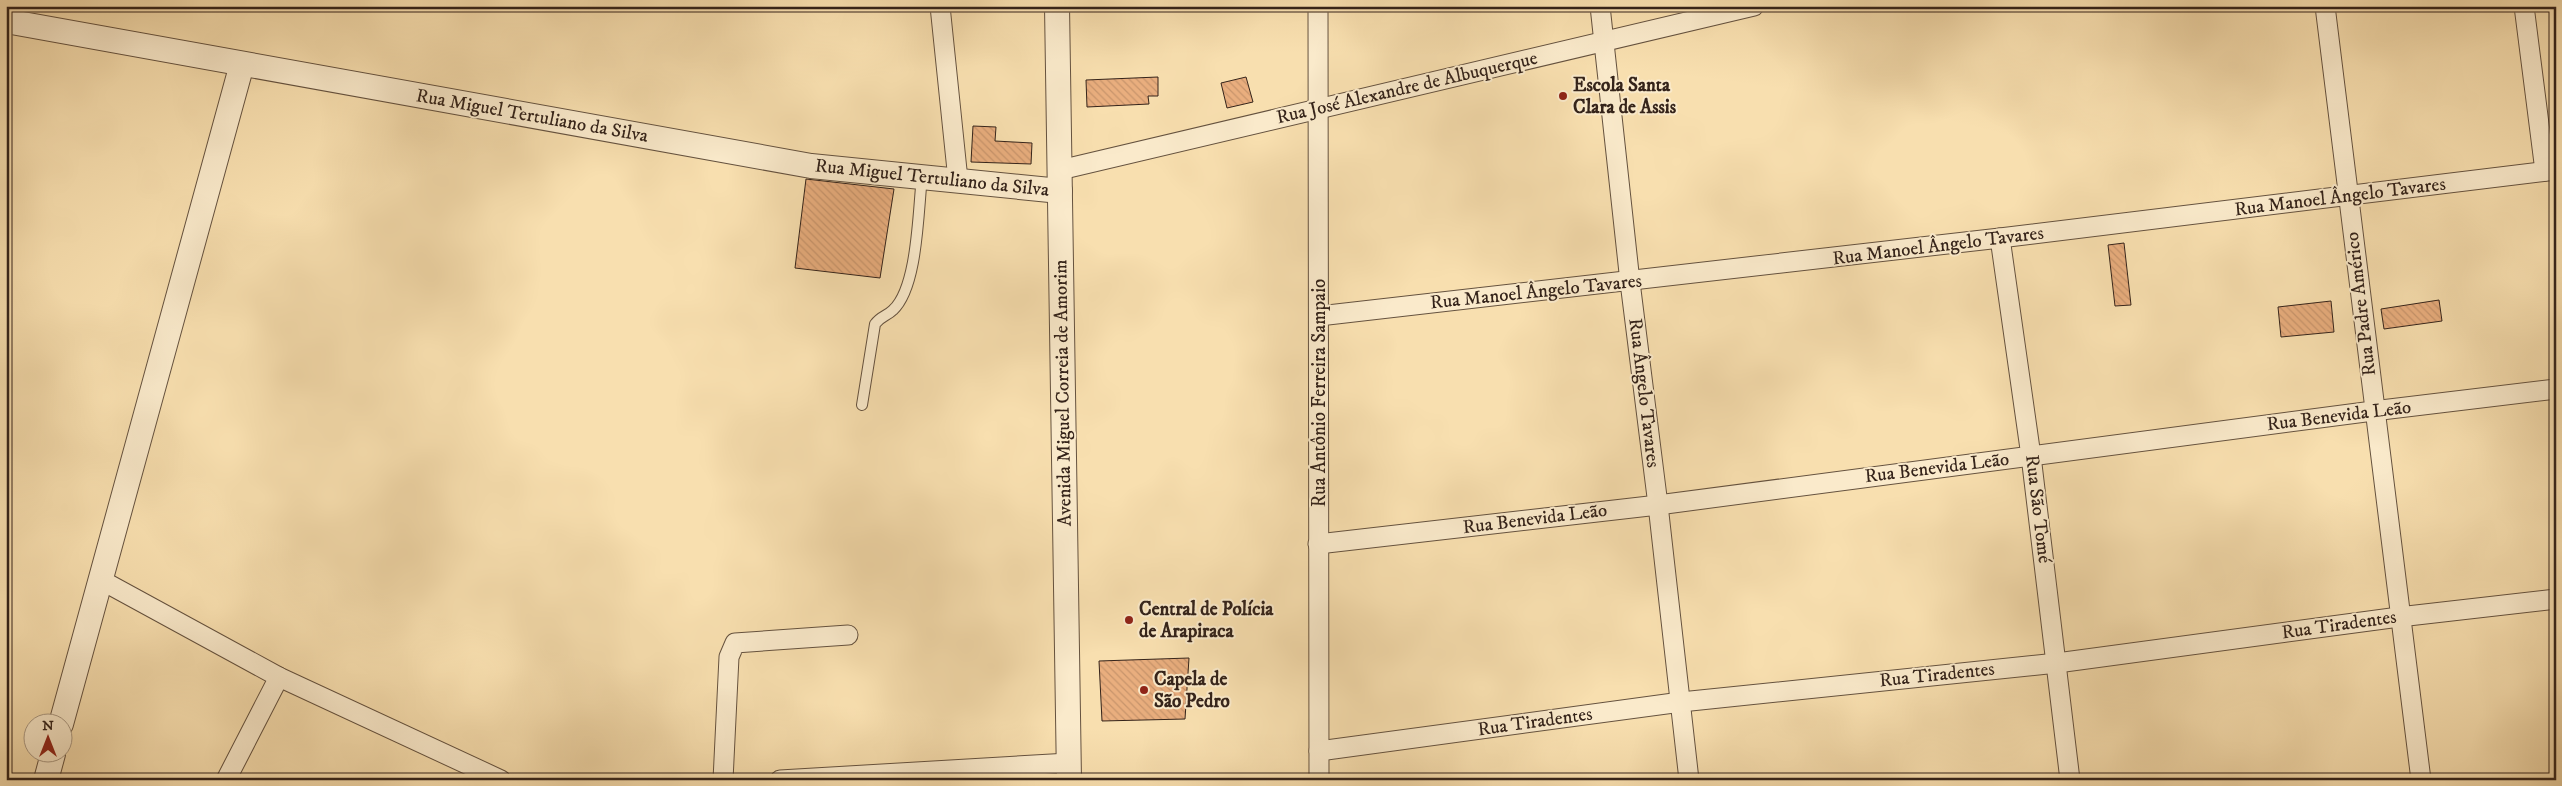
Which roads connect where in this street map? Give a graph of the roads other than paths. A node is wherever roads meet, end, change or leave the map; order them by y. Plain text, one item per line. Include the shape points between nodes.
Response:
1 (940, 6) edge
2 (1057, 6) edge
3 (1318, 6) edge
4 (1600, 6) edge
5 (1754, 6) edge
6 (2325, 6) edge
7 (2524, 6) edge
8 (6, 21) edge
9 (1605, 41) junction
10 (242, 64) junction
11 (1319, 109) junction
12 (2551, 170) edge
13 (922, 177) junction
14 (958, 180) junction
15 (1060, 180) junction
16 (2348, 196) junction
17 (2000, 238) junction
18 (1630, 282) junction
19 (1320, 316) junction
20 (2556, 389) edge
21 (862, 405) dead end
22 (2373, 411) junction
23 (2031, 456) junction
24 (1658, 505) junction
25 (1318, 544) junction
26 (101, 580) junction
27 (2556, 599) edge
28 (2399, 617) junction
29 (848, 634) dead end
30 (2057, 663) junction
31 (279, 677) junction
32 (1681, 702) junction
33 (64, 714) edge
34 (1319, 751) junction
35 (50, 764) edge
36 (1069, 771) edge
37 (46, 780) edge
38 (226, 780) edge
39 (501, 780) edge
40 (723, 780) edge
41 (780, 780) edge
42 (1319, 780) edge
43 (1689, 780) edge
44 (2070, 780) edge
45 (2420, 780) edge

1 - 14 street
2 - 15 street, Avenida Miguel Correia de Amorim
3 - 11 street, Rua Antônio Ferreira Sampaio
4 - 9 street, Rua Ângelo Tavares
5 - 9 street, Rua José Alexandre de Albuquerque
6 - 16 street, Rua Padre Américo
7 - 12 street
8 - 10 street, Rua Miguel Tertuliano da Silva
9 - 11 street, Rua José Alexandre de Albuquerque
9 - 18 street, Rua Ângelo Tavares
10 - 13 street, Rua Miguel Tertuliano da Silva via 811,166
10 - 26 street
11 - 15 street, Rua José Alexandre de Albuquerque
11 - 19 street, Rua Antônio Ferreira Sampaio
12 - 16 street, Rua Manoel Ângelo Tavares
13 - 14 street, Rua Miguel Tertuliano da Silva
13 - 21 lane via 909,284 893,310 881,316 875,324
14 - 15 street, Rua Miguel Tertuliano da Silva
15 - 36 street, Avenida Miguel Correia de Amorim
16 - 17 street, Rua Manoel Ângelo Tavares
16 - 22 street, Rua Padre Américo
17 - 18 street, Rua Manoel Ângelo Tavares
17 - 23 street, Rua São Tomé
18 - 19 street, Rua Manoel Ângelo Tavares
18 - 24 street, Rua Ângelo Tavares
19 - 25 street, Rua Antônio Ferreira Sampaio
20 - 22 street, Rua Benevida Leão
22 - 23 street, Rua Benevida Leão
22 - 28 street, Rua Padre Américo
23 - 24 street, Rua Benevida Leão
23 - 30 street, Rua São Tomé
24 - 25 street, Rua Benevida Leão
24 - 32 street, Rua Ângelo Tavares
25 - 34 street, Rua Antônio Ferreira Sampaio
26 - 31 street
26 - 33 street
27 - 28 street, Rua Tiradentes
28 - 30 street, Rua Tiradentes
28 - 45 street, Rua Padre Américo
29 - 40 street via 735,643 729,657
30 - 32 street, Rua Tiradentes
30 - 44 street, Rua São Tomé
31 - 38 street
31 - 39 street
32 - 34 street, Rua Tiradentes
32 - 43 street, Rua Ângelo Tavares
34 - 42 street, Rua Antônio Ferreira Sampaio
35 - 37 street
36 - 41 street

